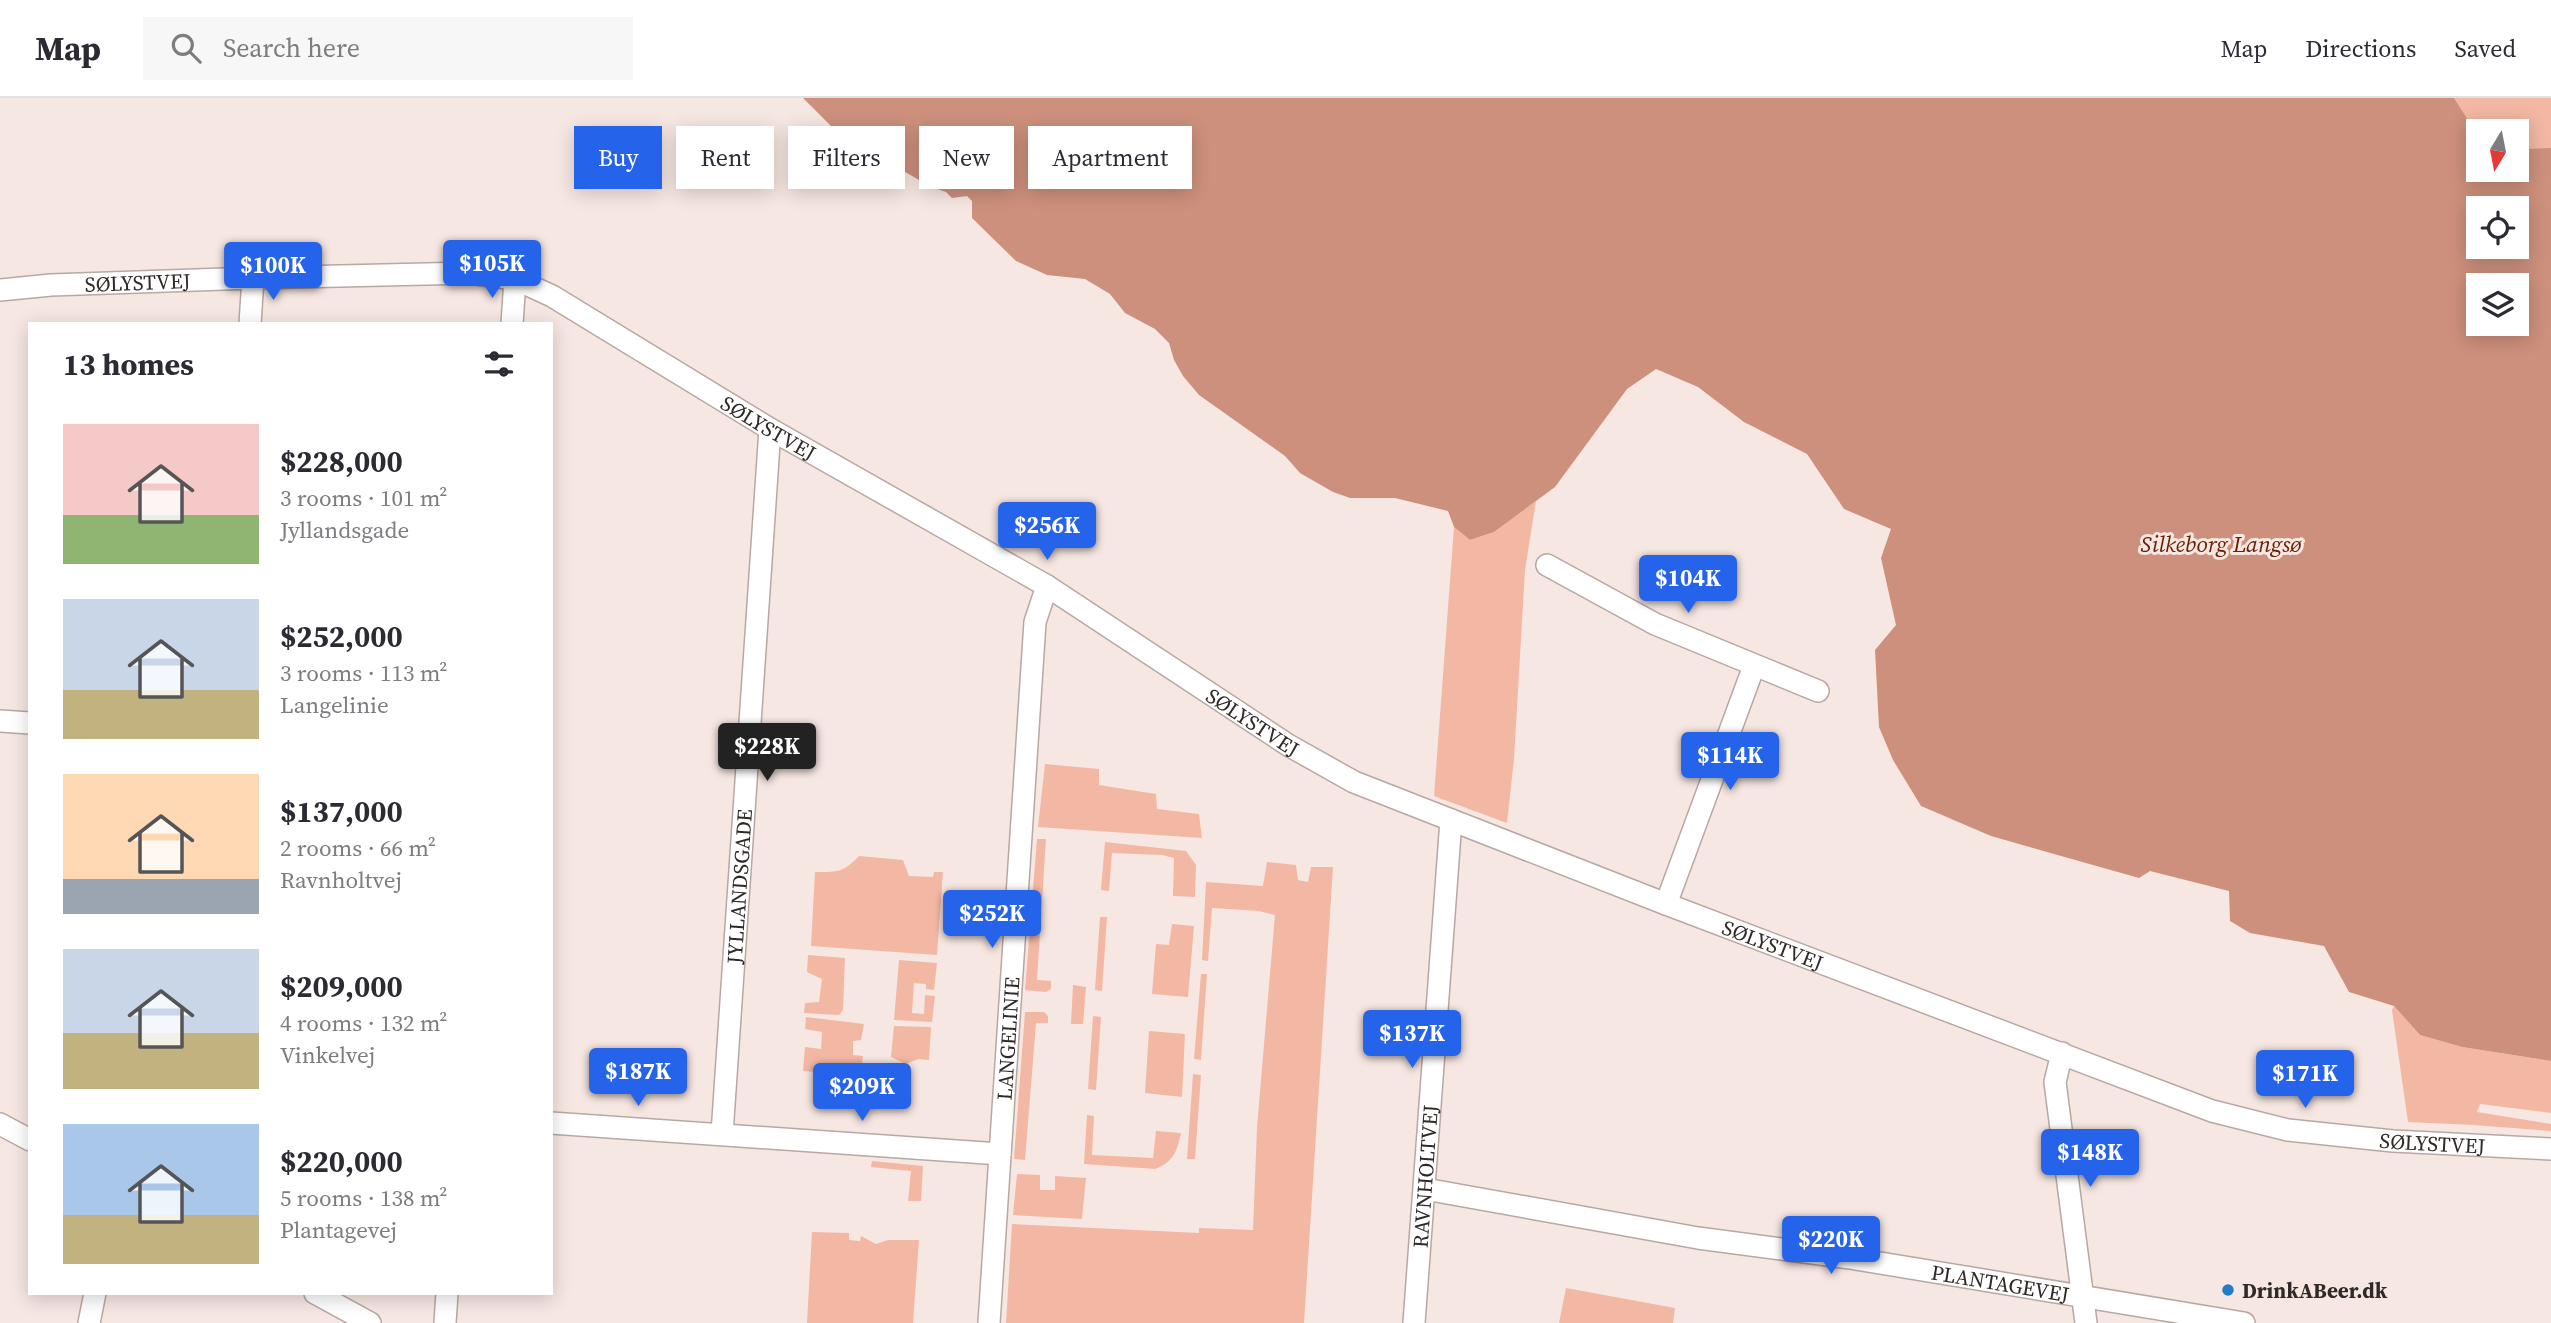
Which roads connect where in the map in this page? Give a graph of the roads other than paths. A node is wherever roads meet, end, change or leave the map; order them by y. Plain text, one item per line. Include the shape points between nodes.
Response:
1 (253, 278) junction
2 (515, 279) junction
3 (0, 290) edge
4 (250, 322) edge
5 (512, 322) edge
6 (770, 429) junction
7 (1547, 565) dead end
8 (1047, 586) junction
9 (1754, 666) junction
10 (1818, 691) dead end
11 (0, 721) edge
12 (28, 723) edge
13 (1451, 820) junction
14 (1666, 904) junction
15 (2062, 1053) junction
16 (553, 1123) edge
17 (0, 1124) edge
18 (722, 1134) junction
19 (28, 1139) edge
20 (2551, 1149) edge
21 (1000, 1154) junction
22 (1424, 1189) junction
23 (95, 1295) edge
24 (319, 1295) edge
25 (447, 1295) edge
26 (2083, 1296) junction
27 (89, 1323) edge
28 (370, 1323) edge
29 (445, 1323) edge
30 (989, 1323) edge
31 (1414, 1323) edge
32 (2086, 1323) edge
33 (2244, 1323) edge

1 - 2 street, SØLYSTVEJ via 469,273
1 - 3 street, SØLYSTVEJ
1 - 4 street
2 - 5 street
2 - 6 street, SØLYSTVEJ via 552,296
6 - 8 street, SØLYSTVEJ
6 - 18 street, JYLLANDSGADE
7 - 9 street via 1655,624
8 - 13 street, SØLYSTVEJ via 1288,745 1354,782
8 - 21 street, LANGELINIE via 1035,622
9 - 10 street
9 - 14 street
11 - 12 street
13 - 14 street, SØLYSTVEJ
13 - 22 street, RAVNHOLTVEJ
14 - 15 street, SØLYSTVEJ
15 - 20 street, SØLYSTVEJ via 2212,1111 2288,1130
15 - 26 street via 2054,1083
16 - 18 street
17 - 19 street
18 - 21 street
21 - 30 street, LANGELINIE
22 - 26 street, PLANTAGEVEJ
22 - 31 street, RAVNHOLTVEJ
23 - 27 street
24 - 28 street
25 - 29 street
26 - 32 street
26 - 33 street, PLANTAGEVEJ

